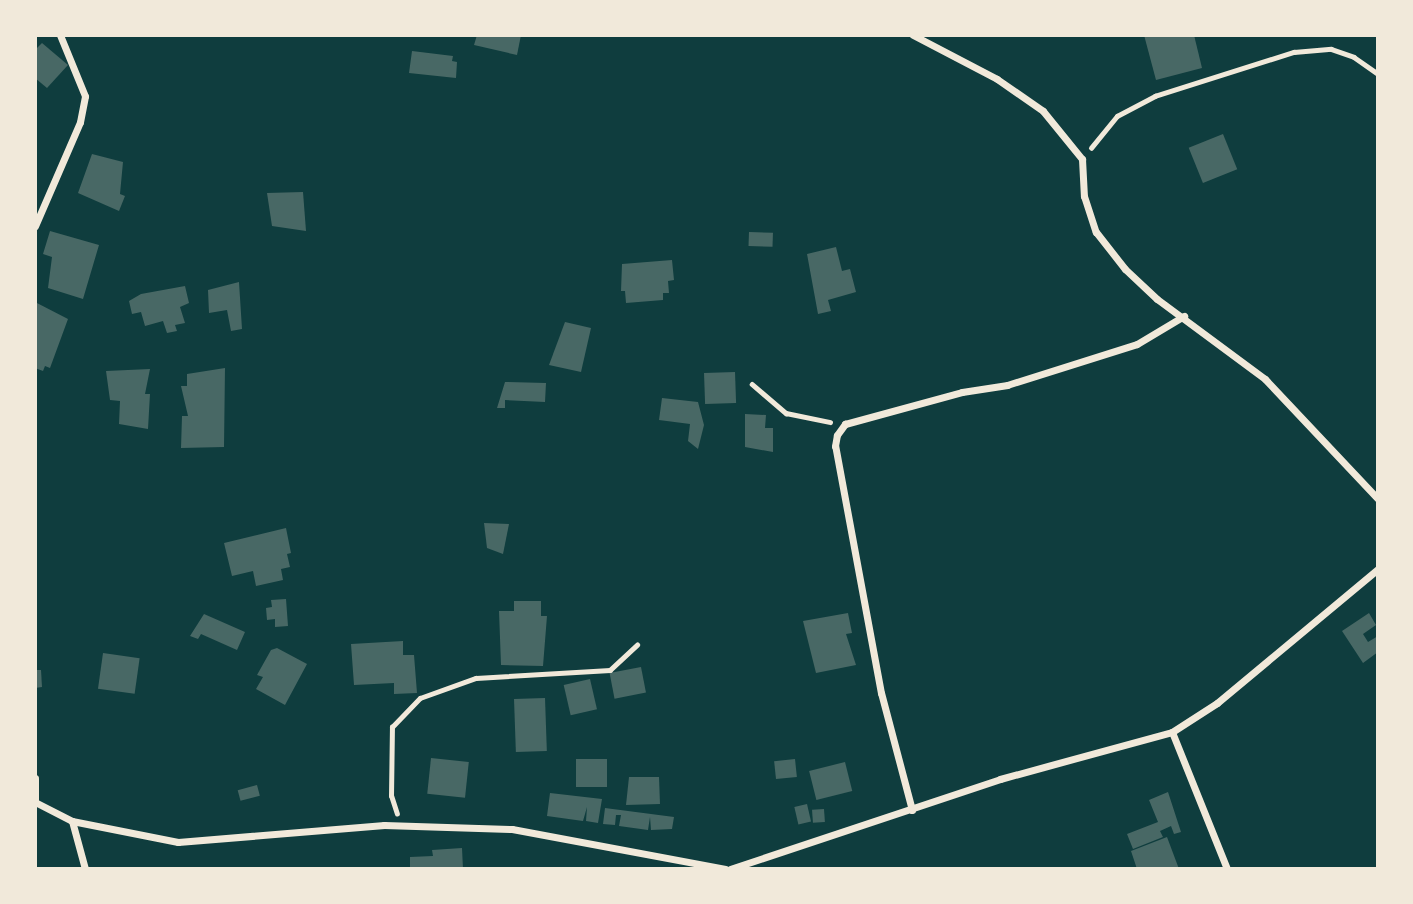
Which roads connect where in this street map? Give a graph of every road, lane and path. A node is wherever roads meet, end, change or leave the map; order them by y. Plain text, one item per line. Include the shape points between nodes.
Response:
1 (60, 35) edge
2 (913, 35) edge
3 (1378, 74) edge
4 (1082, 159) junction
5 (35, 226) edge
6 (1184, 316) junction
7 (752, 384) dead end
8 (845, 424) junction
9 (1378, 499) edge
10 (1378, 569) edge
11 (637, 645) dead end
12 (1172, 732) junction
13 (35, 778) edge
14 (35, 802) edge
15 (912, 810) junction
16 (407, 817) dead end
17 (72, 821) junction
18 (85, 869) edge
19 (728, 869) edge
20 (1227, 869) edge

1 - 5 street via 85,96 80,122
2 - 4 street via 997,79 1043,111
3 - 4 path via 1354,57 1331,49 1294,52 1155,96 1117,116
4 - 6 street via 1084,196 1096,232 1125,269
6 - 8 street via 1137,344 1059,370
6 - 9 street via 1265,379
7 - 8 path via 786,413
8 - 15 street via 835,446 881,693
10 - 12 street via 1217,703
11 - 16 path via 610,670 476,678 421,698 392,727 391,796 397,813
12 - 15 street via 1000,779
12 - 20 street
13 - 14 street
14 - 17 street
15 - 19 street
17 - 18 street
17 - 19 street via 178,842 384,825 512,829

